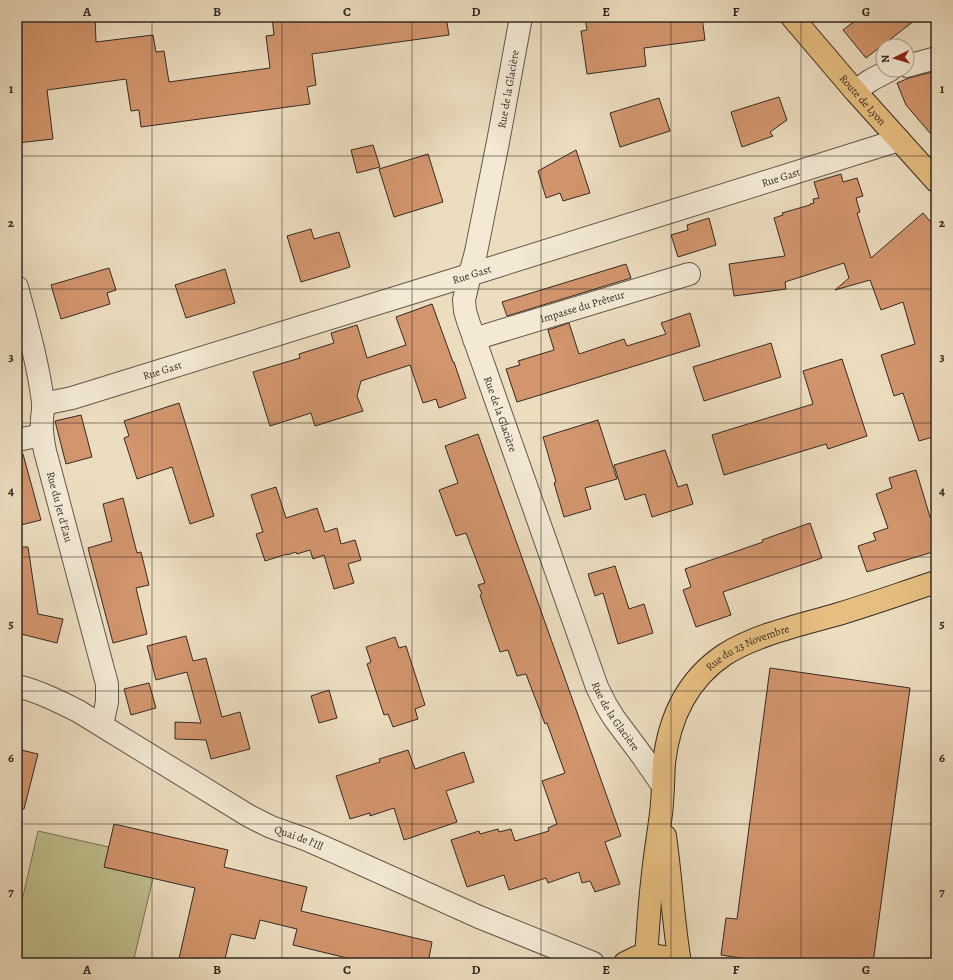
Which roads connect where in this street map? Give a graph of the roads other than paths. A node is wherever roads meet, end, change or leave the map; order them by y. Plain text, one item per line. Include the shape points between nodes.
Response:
1 (521, 17) edge
2 (792, 17) edge
3 (936, 58) edge
4 (915, 64) edge
5 (875, 78) edge
6 (855, 91) junction
7 (899, 140) junction
8 (936, 181) edge
9 (470, 274) junction
10 (690, 274) dead end
11 (17, 287) edge
12 (474, 339) junction
13 (43, 404) junction
14 (42, 435) junction
15 (17, 440) edge
16 (936, 582) edge
17 (17, 686) edge
18 (102, 725) junction
19 (663, 786) junction
20 (661, 811) junction
21 (646, 956) junction
22 (593, 963) edge
23 (625, 963) edge
24 (680, 963) edge

1 - 9 street, Rue de la Glacière via 494,166
2 - 6 main road, Route de Lyon
3 - 4 street
5 - 6 street
6 - 7 main road, Route de Lyon
7 - 8 main road, Route de Lyon
7 - 9 street, Rue Gast
9 - 12 street, Rue de la Glacière via 464,300
9 - 13 street, Rue Gast via 80,395
10 - 12 street, Impasse du Prêteur
11 - 13 street, Rue du Jet d'Eau via 33,346
12 - 19 street, Rue de la Glacière via 597,687 614,718
13 - 14 street, Rue du Jet d'Eau
14 - 15 street
14 - 18 street, Rue du Jet d'Eau via 107,684 107,702
16 - 19 main road, Rue du 23 Novembre via 781,631 724,655 705,671 682,700 668,739
17 - 18 street, Quai de l'Ill via 58,700
18 - 22 street, Quai de l'Ill via 243,812 272,827 305,839 479,917
19 - 20 main road, Rue du 23 Novembre
20 - 21 main road, Rue du 23 Novembre
20 - 24 main road, Rue du 23 Novembre
21 - 23 main road
21 - 24 main road via 670,958

